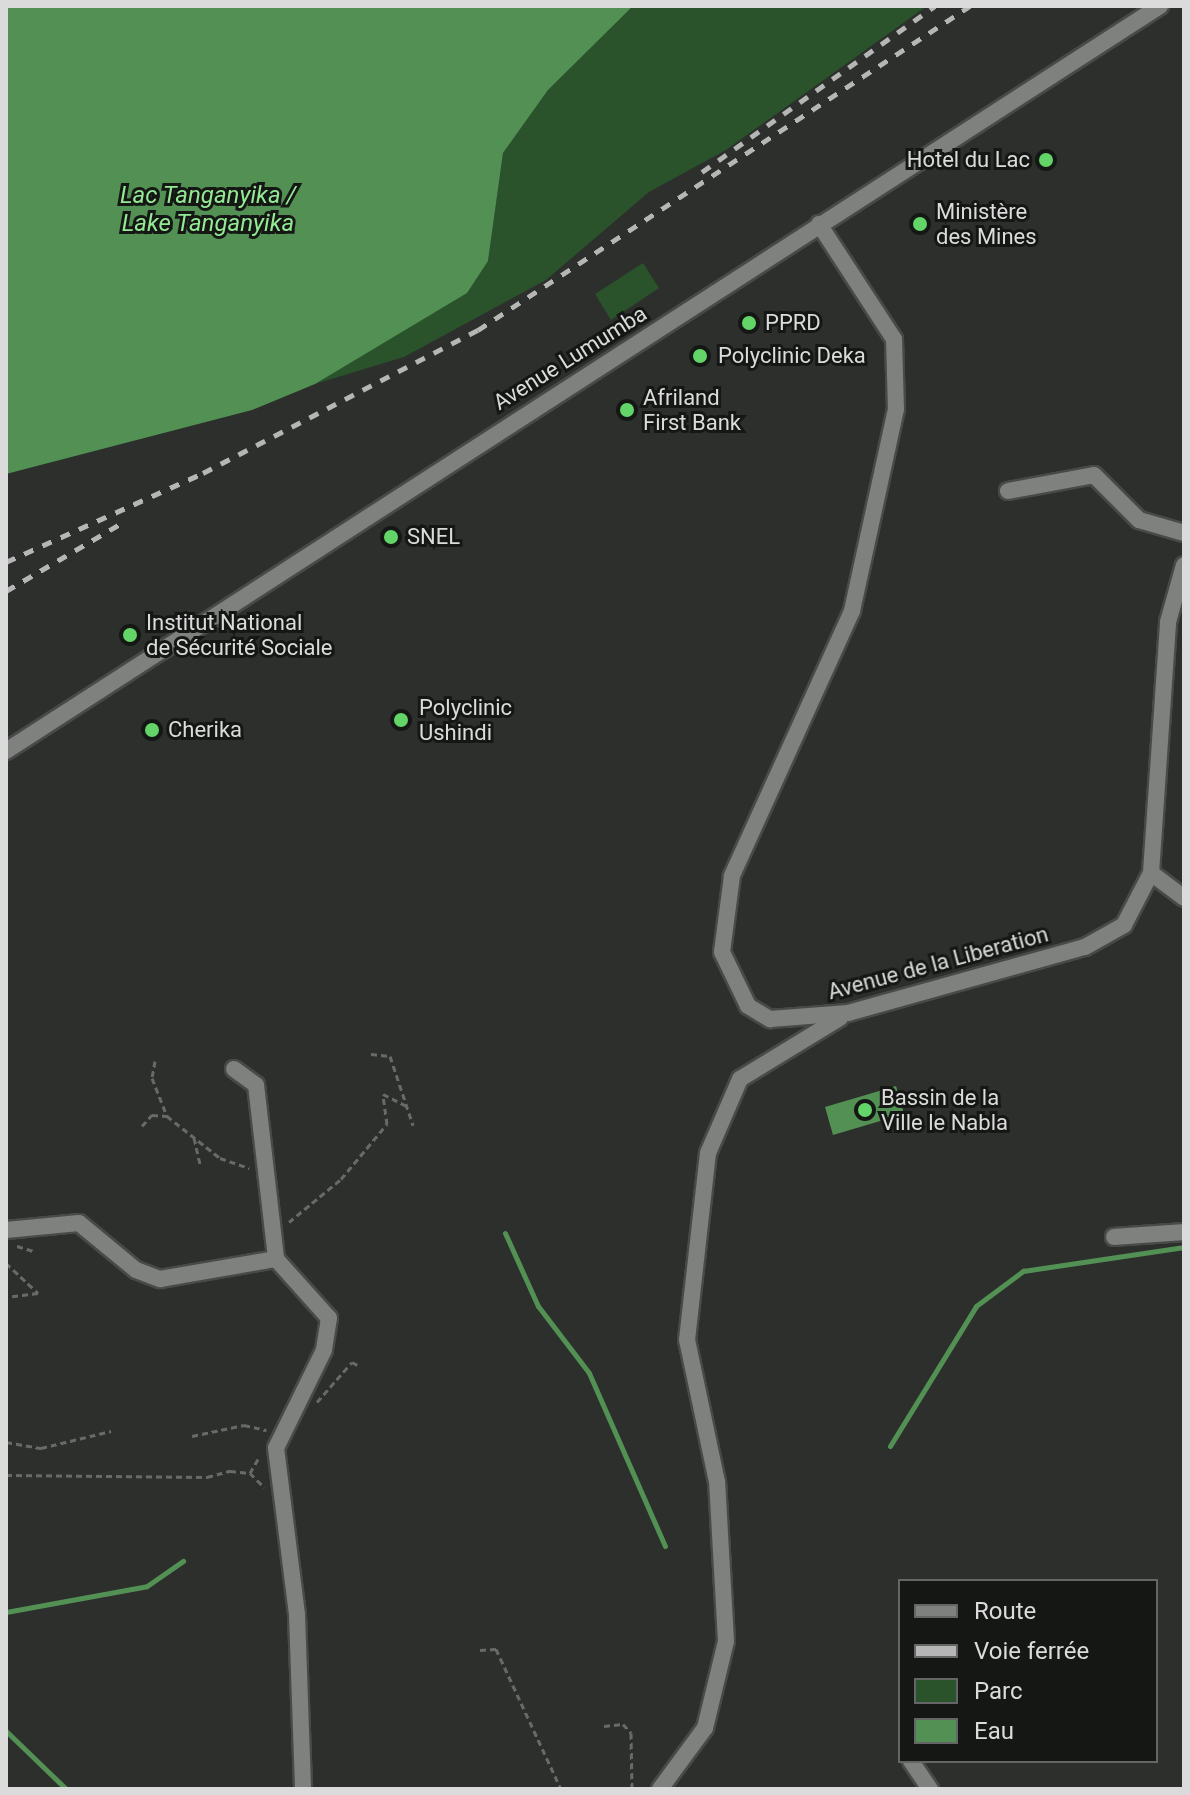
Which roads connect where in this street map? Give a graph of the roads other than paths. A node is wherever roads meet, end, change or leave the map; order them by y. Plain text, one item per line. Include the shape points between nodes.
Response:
1 (1160, 6) edge
2 (819, 224) junction
3 (1008, 491) dead end
4 (1184, 533) edge
5 (1184, 565) edge
6 (6, 751) edge
7 (1151, 873) junction
8 (1184, 898) edge
9 (848, 1013) junction
10 (234, 1069) dead end
11 (6, 1230) edge
12 (1184, 1232) edge
13 (1114, 1237) dead end
14 (276, 1259) junction
15 (912, 1763) edge
16 (303, 1789) edge
17 (660, 1789) edge
18 (930, 1789) edge

1 - 2 street, Avenue Lumumba
2 - 6 street, Avenue Lumumba
2 - 9 street, Avenue de la Liberation via 885,321 898,368 889,455 843,633 732,876 722,919 722,952 748,1006 770,1019
3 - 4 street via 1094,475 1139,520
5 - 7 street, Avenue de la Liberation via 1168,622
7 - 8 street
7 - 9 street, Avenue de la Liberation via 1131,915 1104,939
9 - 17 street via 740,1079 708,1153 687,1340 717,1482 726,1641 705,1728
10 - 14 street via 256,1085
11 - 14 street via 79,1223 136,1270 160,1279
12 - 13 street
14 - 16 street via 320,1302 329,1334 279,1434 276,1471 297,1615
15 - 18 street

